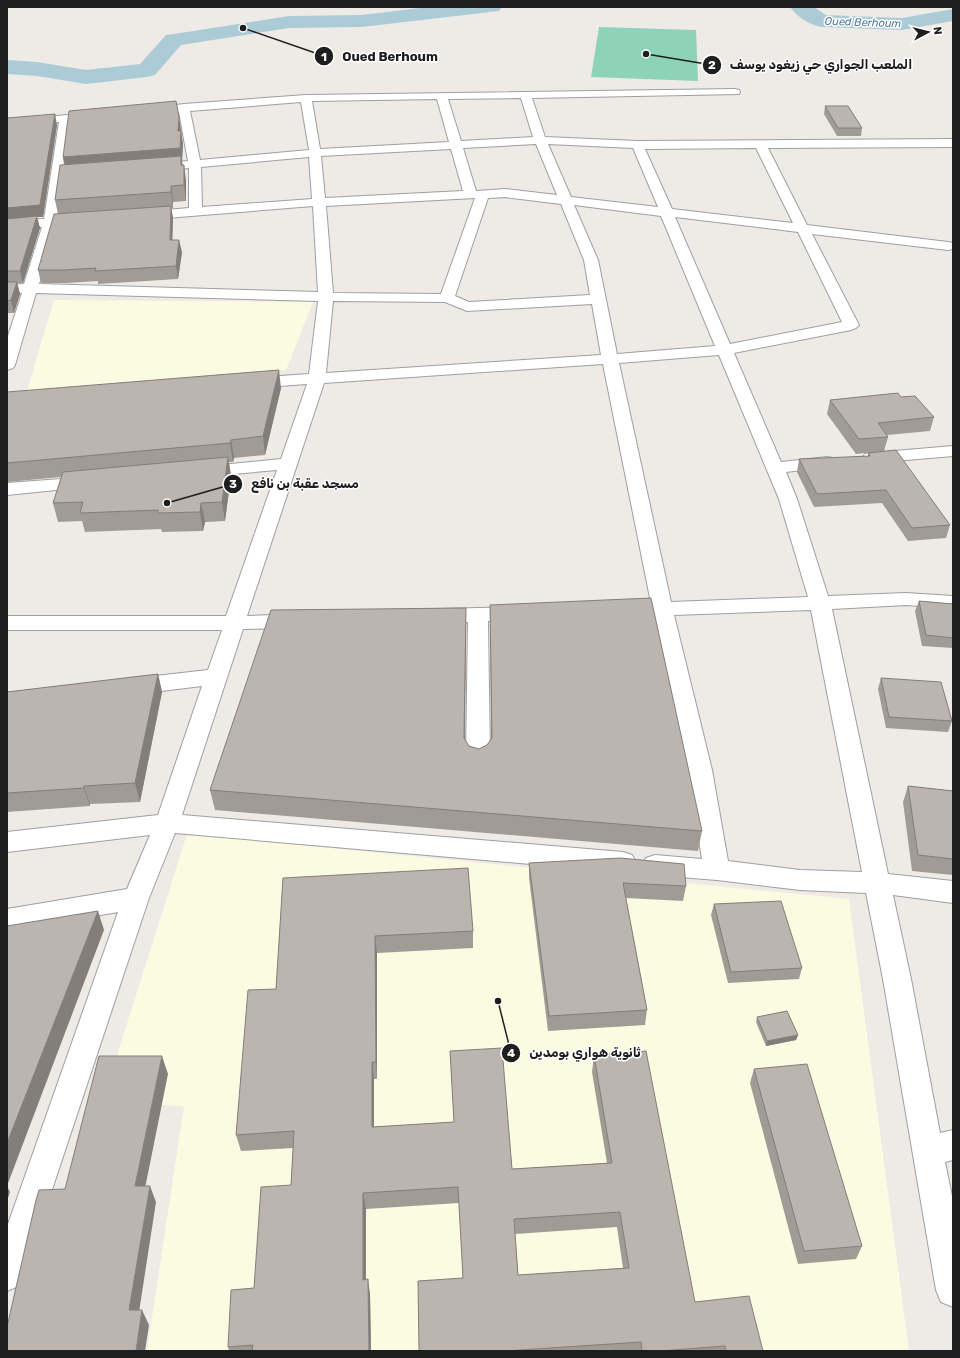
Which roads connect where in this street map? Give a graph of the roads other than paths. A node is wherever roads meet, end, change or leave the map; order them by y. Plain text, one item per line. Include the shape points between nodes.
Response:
1 (735, 92) dead end
2 (525, 94) junction
3 (441, 96) junction
4 (306, 98) junction
5 (184, 107) junction
6 (140, 112) edge
7 (110, 114) edge
8 (64, 118) junction
9 (7, 124) edge
10 (540, 140) junction
11 (953, 143) edge
12 (455, 144) junction
13 (760, 144) junction
14 (638, 145) junction
15 (315, 153) junction
16 (196, 165) junction
17 (141, 169) edge
18 (72, 175) edge
19 (56, 176) junction
20 (477, 194) junction
21 (566, 201) junction
22 (318, 202) junction
23 (196, 212) junction
24 (666, 212) junction
25 (127, 217) edge
26 (96, 219) edge
27 (50, 223) junction
28 (7, 225) edge
29 (801, 228) junction
30 (948, 246) dead end
31 (30, 288) junction
32 (7, 289) edge
33 (326, 297) junction
34 (447, 298) junction
35 (598, 299) junction
36 (725, 350) junction
37 (610, 359) junction
38 (7, 365) edge
39 (317, 379) junction
40 (237, 384) edge
41 (953, 451) edge
42 (288, 464) junction
43 (774, 468) junction
44 (186, 473) edge
45 (108, 480) edge
46 (7, 489) edge
47 (948, 601) dead end
48 (820, 602) junction
49 (662, 609) junction
50 (608, 611) edge
51 (539, 613) edge
52 (478, 615) junction
53 (415, 617) edge
54 (320, 620) edge
55 (7, 623) edge
56 (233, 623) junction
57 (216, 677) junction
58 (107, 690) edge
59 (478, 758) edge
60 (167, 823) junction
61 (7, 842) edge
62 (717, 870) junction
63 (876, 883) junction
64 (953, 892) edge
65 (136, 898) junction
66 (7, 920) edge
67 (941, 1148) edge
68 (7, 1274) edge
69 (953, 1290) edge

1 - 2 street
2 - 3 street
2 - 10 street
3 - 4 street
3 - 12 street
4 - 5 street
4 - 15 street
5 - 6 street
5 - 16 street
7 - 8 street
8 - 9 street
8 - 19 street
10 - 12 street
10 - 14 street
10 - 21 street
11 - 13 street
12 - 15 street
12 - 20 street
13 - 14 street
13 - 29 street
14 - 24 street
15 - 16 street
15 - 22 street
16 - 17 street
16 - 23 street
18 - 19 street
19 - 27 street
20 - 21 street via 505,193
20 - 22 street
20 - 34 street
21 - 24 street
21 - 35 street via 591,260
22 - 23 street
22 - 33 street
23 - 25 street
24 - 29 street
24 - 36 street
26 - 27 street
27 - 28 street
27 - 31 street
29 - 30 street
29 - 36 street via 851,325
31 - 32 street
31 - 33 street
31 - 38 street
33 - 34 street
33 - 39 street
34 - 35 street via 467,307
35 - 37 street
36 - 37 street
36 - 43 street
37 - 39 street
37 - 49 street
39 - 40 street
39 - 42 street
41 - 43 street
42 - 44 street
42 - 56 street
43 - 48 street via 788,499
45 - 46 street
47 - 48 street via 906,599
48 - 49 street
48 - 63 street
49 - 50 street
49 - 62 street via 700,770
51 - 52 street
52 - 53 street
52 - 59 street
54 - 56 street
55 - 56 street
56 - 57 street
57 - 58 street
57 - 60 street
60 - 61 street
60 - 62 street
60 - 65 street
62 - 63 street via 800,880
63 - 64 street
63 - 67 street via 897,979
65 - 66 street
65 - 68 street
67 - 69 street

